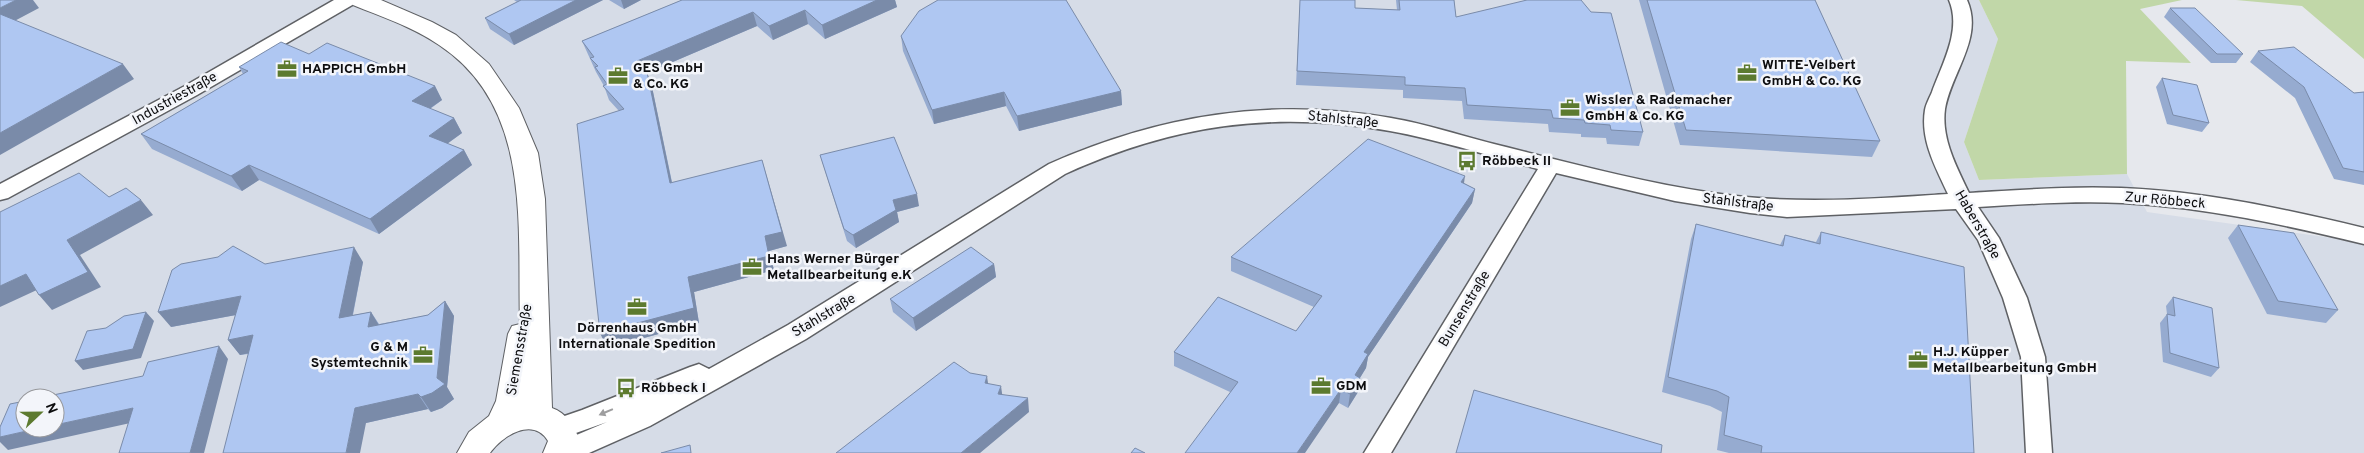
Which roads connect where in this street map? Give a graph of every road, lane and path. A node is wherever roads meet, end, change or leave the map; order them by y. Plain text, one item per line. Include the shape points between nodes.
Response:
1 (347, 0) edge
2 (361, 0) edge
3 (1958, 0) edge
4 (1551, 164) junction
5 (0, 193) edge
6 (1962, 201) junction
7 (2364, 236) edge
8 (533, 273) junction
9 (500, 425) junction
10 (554, 437) edge
11 (473, 453) edge
12 (1377, 453) edge
13 (2039, 453) edge

1 - 5 street, Industriestraße via 190,91
2 - 8 street, Siemensstraße via 422,25 458,47 474,60 502,98 525,147 534,222
3 - 6 street, Haberstraße via 1963,26 1935,110 1940,156
4 - 6 street, Stahlstraße via 1732,204 1791,209
4 - 10 street, Stahlstraße via 1389,124 1336,117 1249,116 1157,132 1095,151 1056,169 843,305 772,345 590,418
4 - 12 street, Bunsenstraße
6 - 7 street, Zur Röbbeck via 2089,195 2182,201 2255,212
6 - 13 street, Haberstraße via 1988,238 2015,298 2033,357
8 - 9 street, Siemensstraße via 512,401
8 - 10 street, Siemensstraße
9 - 10 street via 518,418
9 - 11 street via 484,435

